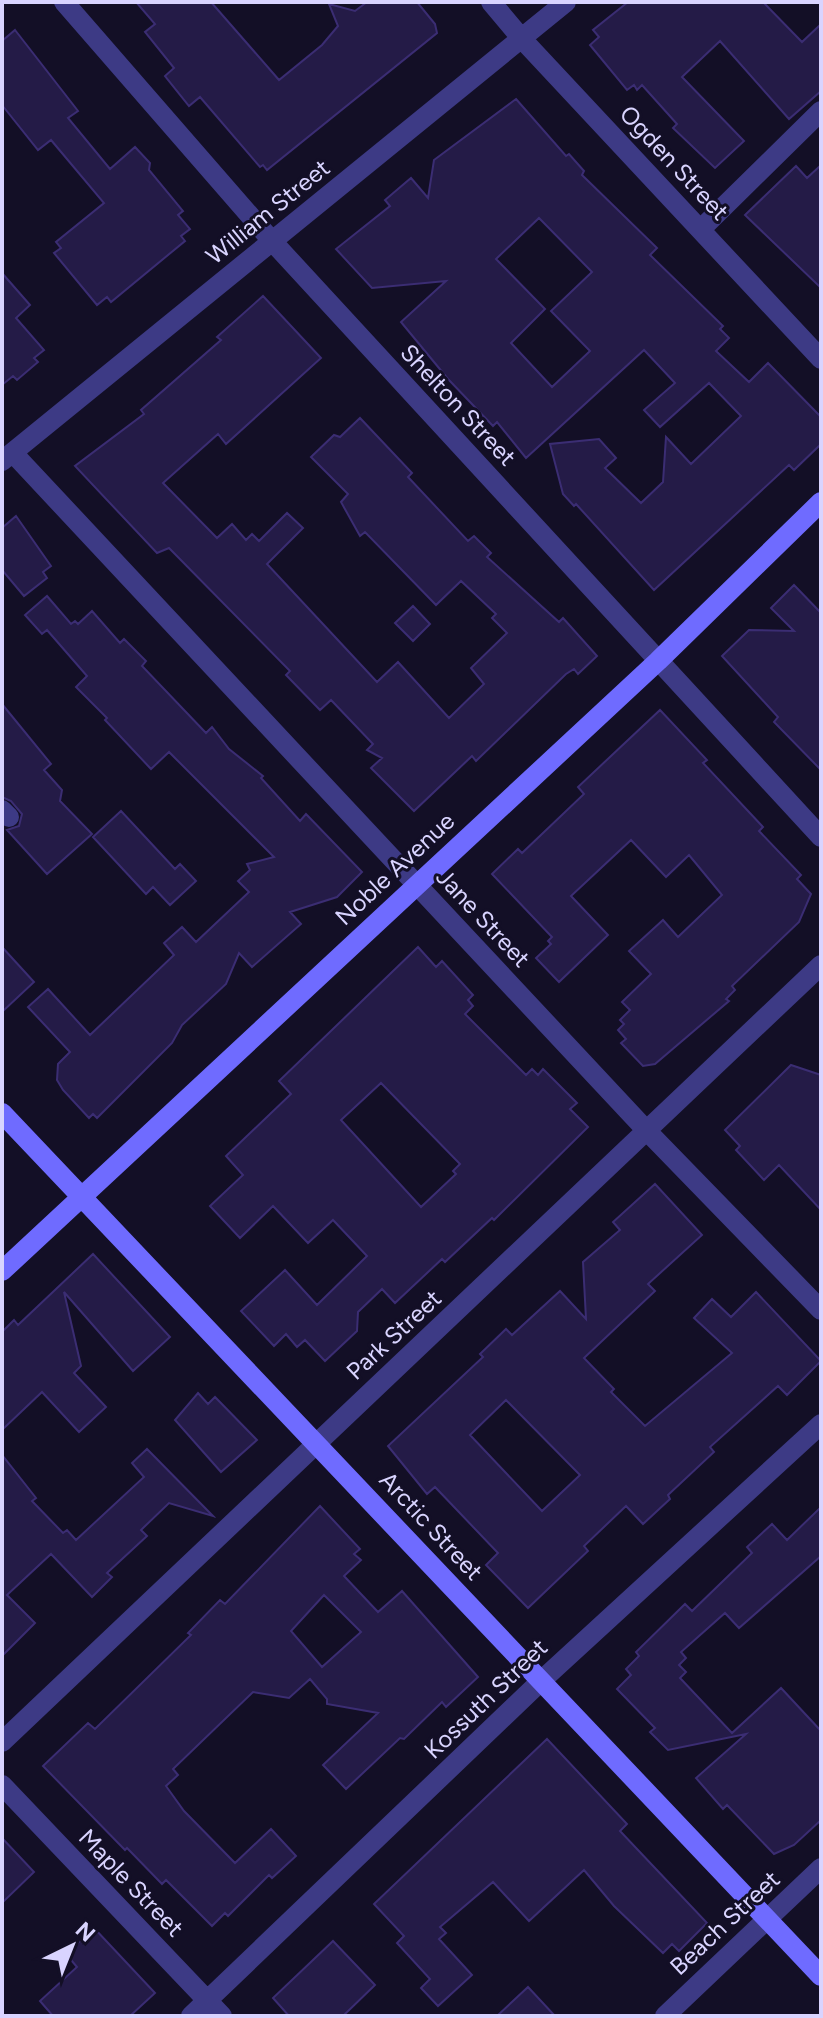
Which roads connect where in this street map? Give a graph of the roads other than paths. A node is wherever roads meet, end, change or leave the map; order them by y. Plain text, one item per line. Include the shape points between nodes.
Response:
1 (64, 2) edge
2 (491, 2) edge
3 (566, 2) edge
4 (522, 39) junction
5 (821, 111) edge
6 (701, 229) junction
7 (272, 241) junction
8 (821, 359) edge
9 (8, 457) edge
10 (821, 502) edge
11 (658, 661) junction
12 (821, 837) edge
13 (416, 885) junction
14 (821, 965) edge
15 (2, 1113) edge
16 (647, 1131) junction
17 (81, 1196) junction
18 (2, 1271) edge
19 (821, 1310) edge
20 (821, 1424) edge
21 (316, 1443) junction
22 (541, 1681) junction
23 (2, 1742) edge
24 (2, 1785) edge
25 (821, 1868) edge
26 (767, 1918) junction
27 (821, 1976) edge
28 (208, 2001) junction
29 (191, 2016) edge
30 (222, 2016) edge
31 (665, 2016) edge

1 - 7 street, Shelton Street
2 - 4 street, Ogden Street
3 - 4 street, William Street
4 - 6 street, Ogden Street
4 - 7 street, William Street
5 - 6 street
6 - 8 street, Ogden Street
7 - 9 street, William Street
7 - 11 street, Shelton Street
9 - 13 street, Jane Street
10 - 11 main road, Noble Avenue
11 - 12 street, Shelton Street
11 - 13 main road, Noble Avenue
13 - 16 street, Jane Street
13 - 17 main road, Noble Avenue
14 - 16 street, Park Street
15 - 17 main road, Arctic Street
16 - 19 street, Jane Street
16 - 21 street, Park Street
17 - 18 main road, Noble Avenue
17 - 21 main road, Arctic Street
20 - 22 street, Kossuth Street
21 - 22 main road, Arctic Street
21 - 23 street, Park Street
22 - 26 main road, Arctic Street
22 - 28 street, Kossuth Street
24 - 28 street, Maple Street
25 - 26 street, Beach Street
26 - 27 main road, Arctic Street
26 - 31 street, Beach Street
28 - 29 street, Kossuth Street
28 - 30 street, Maple Street

